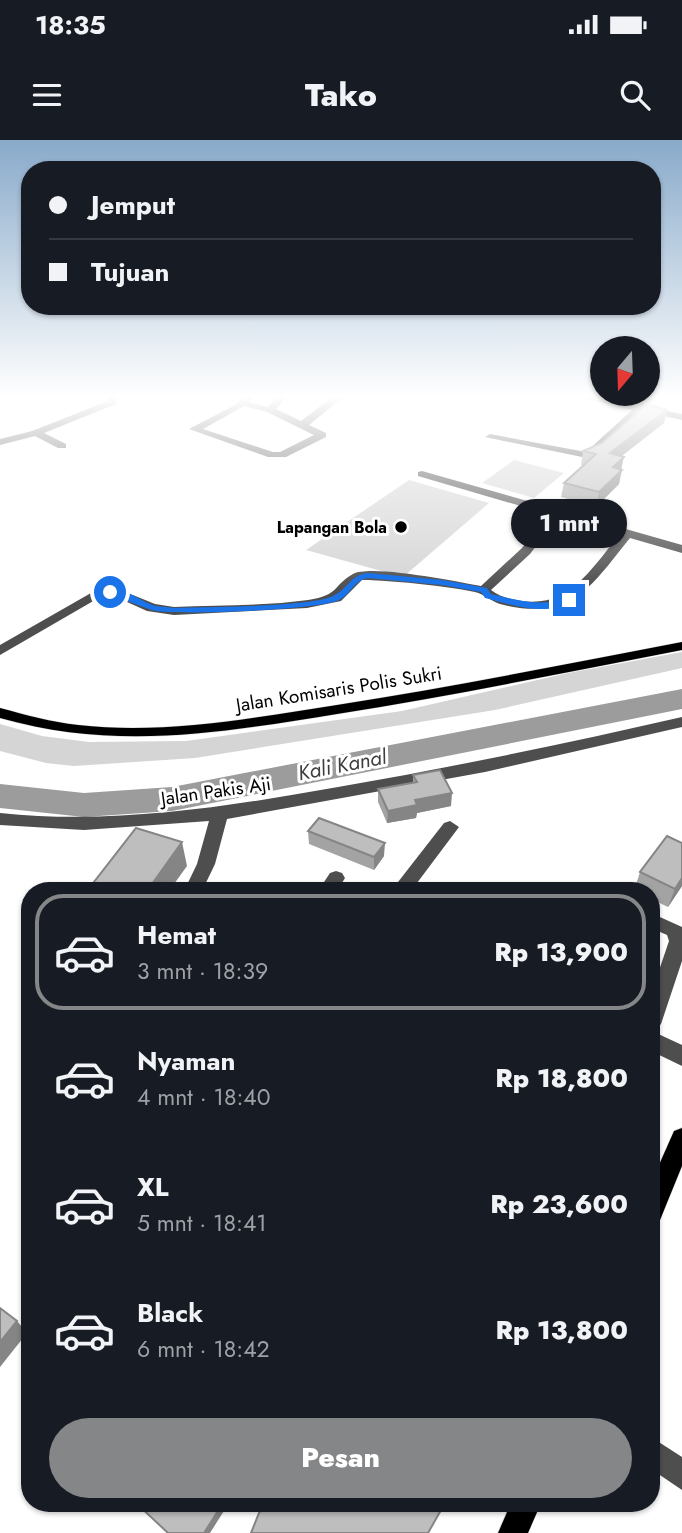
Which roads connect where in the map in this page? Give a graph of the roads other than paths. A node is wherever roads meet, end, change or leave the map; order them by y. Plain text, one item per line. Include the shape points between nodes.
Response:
1 (422, 474) dead end
2 (555, 513) junction
3 (627, 533) junction
4 (682, 549) edge
5 (484, 590) junction
6 (682, 646) edge
7 (0, 651) edge
8 (0, 713) edge
9 (682, 722) edge
10 (220, 814) junction
11 (0, 818) edge
12 (450, 827) dead end
13 (197, 882) edge
14 (407, 882) edge
15 (660, 924) edge
16 (660, 997) edge
17 (660, 1045) edge
18 (682, 1056) edge
19 (682, 1139) edge
20 (660, 1190) edge
21 (660, 1458) edge
22 (682, 1475) edge
23 (522, 1512) edge
24 (513, 1533) edge

1 - 2 street
2 - 3 street
2 - 5 street via 526,551
3 - 4 street
3 - 5 street via 569,600 556,606 532,607 488,596
5 - 7 street via 414,578 360,576 342,595 318,603 174,611 152,608 123,594 105,593
6 - 8 main road, Jalan Komisaris Polis Sukri via 403,700 193,731 88,733
9 - 10 street, Jalan Pakis Aji via 485,767
10 - 11 street, Jalan Pakis Aji via 84,824
10 - 13 street
12 - 14 street
15 - 16 street via 674,930 679,941
17 - 18 street
19 - 20 main road
21 - 22 street
23 - 24 main road

